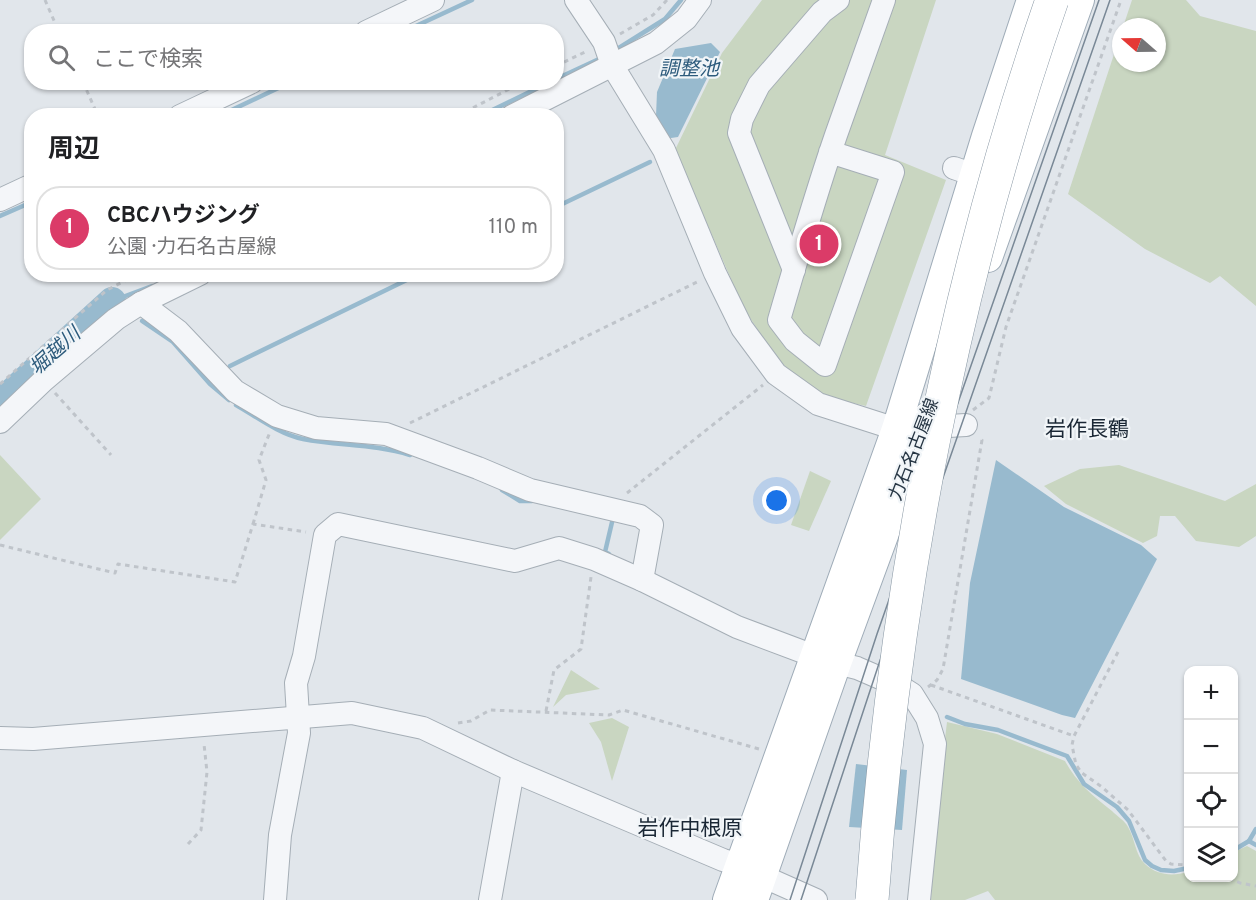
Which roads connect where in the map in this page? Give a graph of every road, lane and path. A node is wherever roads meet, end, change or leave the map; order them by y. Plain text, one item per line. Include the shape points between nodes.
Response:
1 (45, 0) edge
2 (433, 0) edge
3 (576, 0) edge
4 (668, 0) edge
5 (700, 0) edge
6 (838, 0) edge
7 (884, 0) edge
8 (1031, 0) edge
9 (1037, 0) edge
10 (1052, 0) edge
11 (1080, 0) edge
12 (56, 24) edge
13 (383, 24) edge
14 (604, 42) junction
15 (564, 62) edge
16 (612, 65) junction
17 (564, 89) edge
18 (87, 90) edge
19 (235, 90) edge
20 (507, 90) edge
21 (563, 90) edge
22 (94, 108) edge
23 (197, 108) edge
24 (473, 108) edge
25 (528, 108) edge
26 (830, 152) junction
27 (24, 189) edge
28 (0, 200) edge
29 (794, 270) junction
30 (715, 273) junction
31 (123, 282) edge
32 (184, 282) edge
33 (141, 303) junction
34 (776, 374) junction
35 (44, 380) junction
36 (0, 384) edge
37 (277, 416) junction
38 (0, 422) edge
39 (966, 425) joint
40 (924, 428) junction
41 (896, 429) junction
42 (386, 434) junction
43 (111, 454) dead end
44 (609, 508) junction
45 (253, 524) junction
46 (325, 535) junction
47 (0, 545) edge
48 (594, 559) junction
49 (642, 580) junction
50 (1118, 652) dead end
51 (826, 659) junction
52 (922, 690) junction
53 (546, 711) junction
54 (299, 718) junction
55 (202, 726) junction
56 (423, 728) junction
57 (1074, 736) junction
58 (0, 738) edge
59 (779, 754) junction
60 (513, 771) junction
61 (188, 844) dead end
62 (1184, 865) edge
63 (752, 880) edge
64 (1238, 882) edge
65 (1256, 886) edge
66 (275, 900) edge
67 (490, 900) edge
68 (727, 900) edge
69 (816, 900) edge
70 (859, 900) edge
71 (872, 900) edge
72 (919, 900) edge

1 - 12 path
2 - 13 street
3 - 14 street
4 - 14 path via 632,29
5 - 16 street via 686,19 656,43
6 - 29 street via 822,12 759,85 739,133
7 - 26 street
8 - 41 main road, 力石名古屋線 via 964,171
9 - 70 highway via 970,222 913,475 883,666
10 - 71 highway, bridge via 983,225 939,417 899,643
11 - 40 main road, 力石名古屋線
14 - 15 path
14 - 16 street
16 - 17 street
16 - 30 street via 664,150
18 - 22 path
19 - 23 street
20 - 24 path
21 - 25 street
26 - 29 street
26 - 29 street via 896,163 825,365 795,341 779,320
27 - 28 street
30 - 34 street via 742,328
30 - 42 path
31 - 36 path via 108,290
32 - 33 street
33 - 35 street via 116,319
33 - 37 street via 178,331 235,391
34 - 41 street via 818,404
34 - 44 path
35 - 38 street
35 - 43 path
37 - 42 street via 316,428
37 - 45 path via 259,460 266,480
39 - 40 street
39 - 52 path via 982,440 943,669 937,680
40 - 41 street
40 - 51 main road, 力石名古屋線
41 - 51 main road, 力石名古屋線
42 - 44 street via 530,490
44 - 49 street via 640,516 652,525
45 - 46 path
45 - 47 path via 235,582 118,564 115,573
46 - 48 street via 338,524 515,561 559,548
46 - 54 street via 296,683
48 - 49 street
48 - 53 path via 581,649 554,670
49 - 51 street via 737,627
50 - 57 path
51 - 52 street via 902,687
51 - 59 main road, 力石名古屋線
51 - 63 main road, 力石名古屋線
52 - 57 path
52 - 72 street via 933,735 933,758
53 - 56 path via 490,710 471,722
53 - 59 path via 609,715 623,710
54 - 55 street
54 - 56 street via 352,713
54 - 66 street via 280,836
55 - 58 street
55 - 61 path via 207,772 201,830
56 - 60 street
57 - 62 path via 1076,765 1082,773 1128,810 1166,861
59 - 63 main road, 力石名古屋線
60 - 63 street via 723,860
60 - 67 street
63 - 68 main road, 力石名古屋線
63 - 69 street
64 - 65 path

